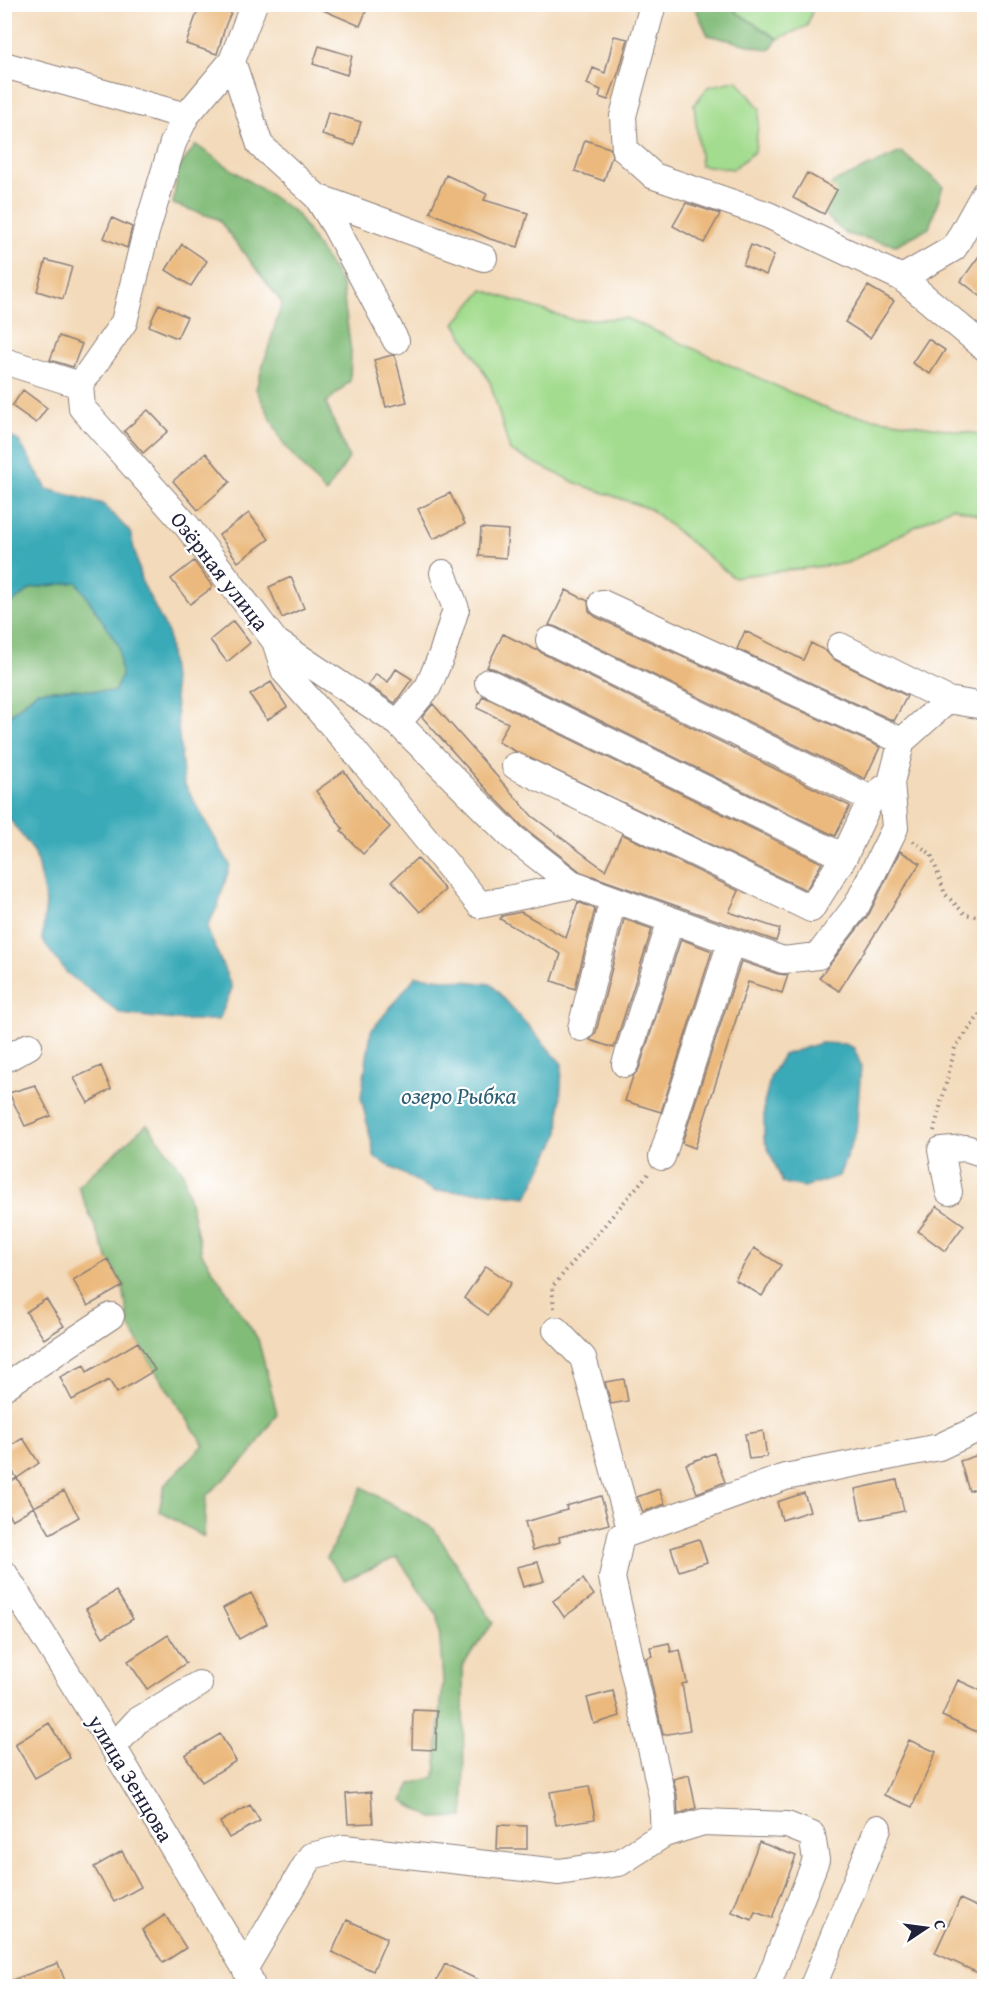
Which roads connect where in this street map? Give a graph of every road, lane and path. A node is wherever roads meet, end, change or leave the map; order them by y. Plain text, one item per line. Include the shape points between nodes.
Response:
1 (254, 4) edge
2 (653, 4) edge
3 (232, 61) junction
4 (4, 65) edge
5 (186, 116) junction
6 (984, 194) edge
7 (317, 197) junction
8 (484, 258) dead end
9 (902, 278) junction
10 (396, 340) dead end
11 (984, 347) edge
12 (4, 361) edge
13 (80, 385) junction
14 (443, 573) dead end
15 (602, 603) dead end
16 (549, 640) dead end
17 (275, 641) junction
18 (840, 646) dead end
19 (488, 682) dead end
20 (948, 700) junction
21 (984, 706) edge
22 (398, 723) junction
23 (902, 741) junction
24 (515, 766) dead end
25 (891, 782) junction
26 (871, 799) junction
27 (895, 828) junction
28 (844, 857) junction
29 (574, 885) junction
30 (613, 899) junction
31 (984, 918) edge
32 (671, 920) junction
33 (731, 942) junction
34 (984, 1009) edge
35 (581, 1028) dead end
36 (29, 1046) dead end
37 (4, 1060) edge
38 (625, 1064) dead end
39 (932, 1142) dead end
40 (984, 1154) edge
41 (662, 1156) joint
42 (949, 1192) dead end
43 (111, 1316) dead end
44 (556, 1330) joint
45 (4, 1386) edge
46 (984, 1426) edge
47 (631, 1533) junction
48 (4, 1573) edge
49 (199, 1684) dead end
50 (112, 1747) junction
51 (878, 1828) dead end
52 (664, 1834) junction
53 (248, 1977) edge
54 (767, 1986) edge
55 (813, 1986) edge

1 - 3 street
2 - 9 street via 623,116 625,150 654,177 768,215
3 - 5 street
3 - 7 street via 260,145
4 - 5 street
5 - 13 street via 173,143 146,232 124,322
6 - 9 street via 954,248
7 - 8 street
7 - 10 street
9 - 11 street
12 - 13 street
13 - 17 street, Озёрная улица via 82,408 187,526
14 - 22 street via 456,609 428,687
15 - 23 street
16 - 26 street
17 - 22 street, Озёрная улица
17 - 29 street via 285,672 480,905
18 - 20 street
19 - 28 street
20 - 21 street
20 - 23 street
22 - 29 street, Озёрная улица via 512,837
23 - 25 street
24 - 28 street via 811,909
25 - 26 street
25 - 27 street
26 - 28 street
27 - 31 path via 931,854 945,894 965,914
27 - 33 street via 857,905 818,956 783,960
29 - 30 street
30 - 32 street
30 - 35 street
32 - 33 street
32 - 38 street
33 - 41 street
34 - 39 path via 955,1048
36 - 37 street
40 - 42 street via 966,1148 941,1150
41 - 44 path via 552,1287
43 - 45 street
44 - 47 street via 583,1358
46 - 47 street via 939,1447 785,1477
47 - 52 street via 621,1536 612,1578 662,1796
48 - 50 street, улица Зенцова
49 - 50 street via 137,1721
50 - 53 street, улица Зенцова
51 - 55 street
52 - 53 street via 619,1863 559,1872 344,1848 311,1856
52 - 54 street via 703,1822 787,1825 813,1836 816,1860

